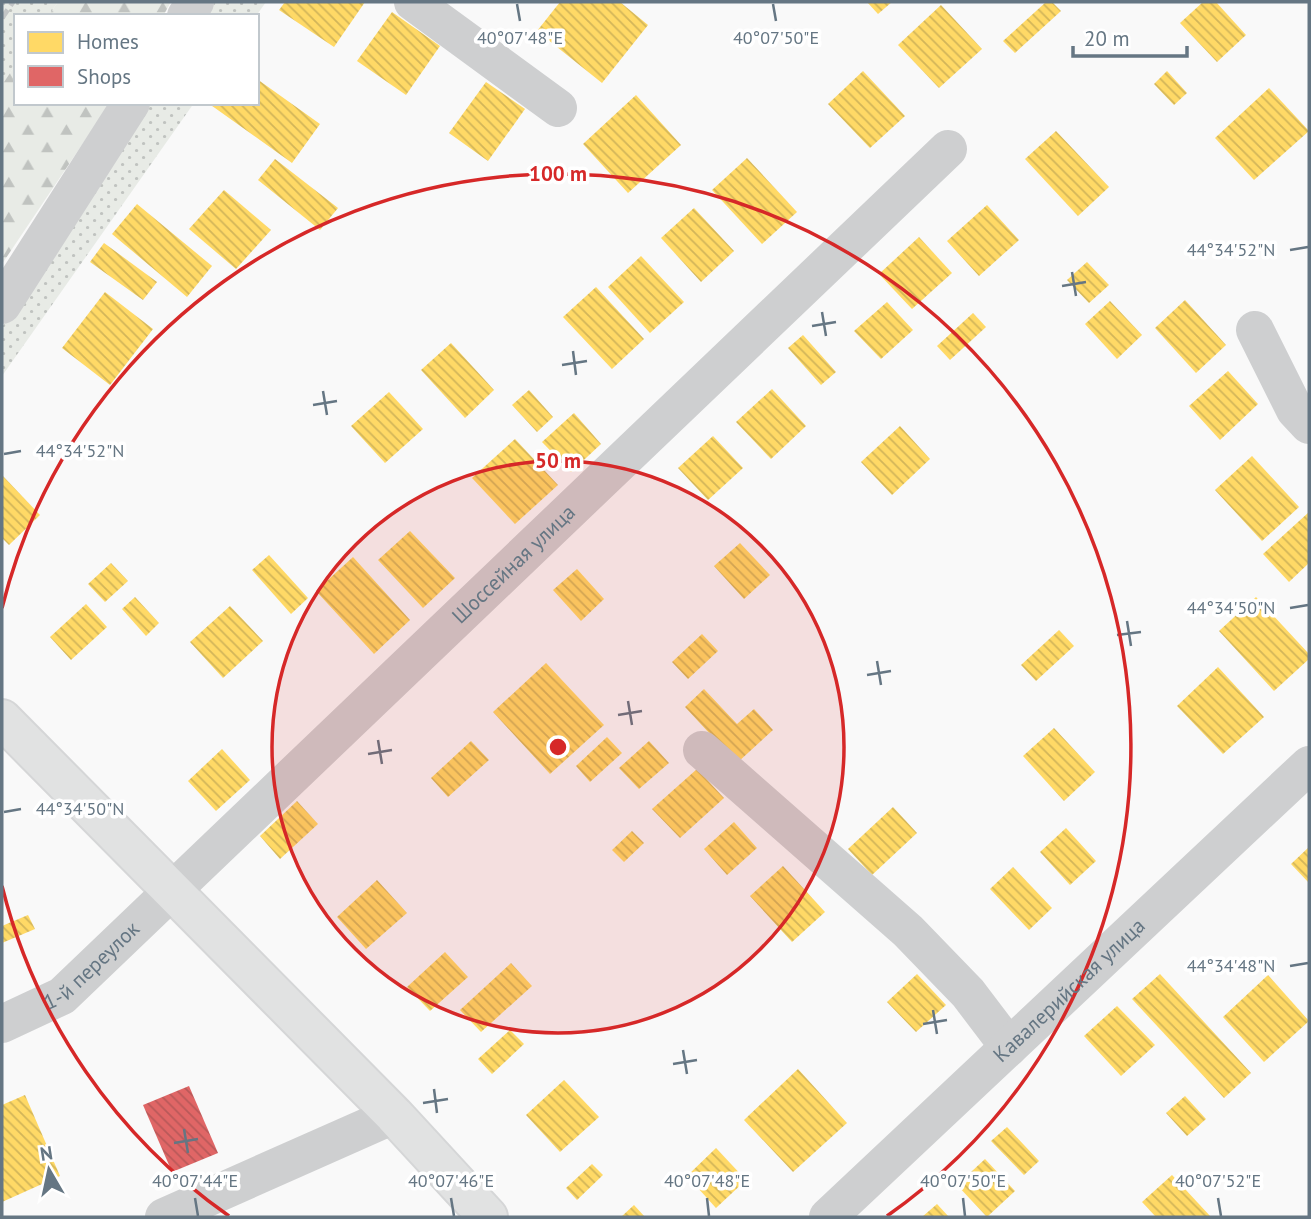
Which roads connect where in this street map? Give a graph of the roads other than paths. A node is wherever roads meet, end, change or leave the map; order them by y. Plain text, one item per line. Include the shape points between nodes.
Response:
1 (414, 2) edge
2 (130, 105) edge
3 (558, 108) dead end
4 (948, 149) dead end
5 (2, 305) edge
6 (1255, 330) dead end
7 (1309, 425) edge
8 (2, 719) edge
9 (702, 750) dead end
10 (1309, 765) edge
11 (170, 891) junction
12 (2, 1024) edge
13 (1009, 1047) junction
14 (394, 1115) junction
15 (163, 1217) edge
16 (488, 1217) edge
17 (828, 1217) edge

1 - 3 street
2 - 5 street
4 - 11 street, Шоссейная улица
6 - 7 street via 1295,410
8 - 11 main road
9 - 13 street via 908,931 968,993
10 - 13 street, Кавалерийская улица
11 - 12 street, 1-й переулок via 62,996
11 - 14 main road
13 - 17 street, Кавалерийская улица
14 - 15 street
14 - 16 main road

